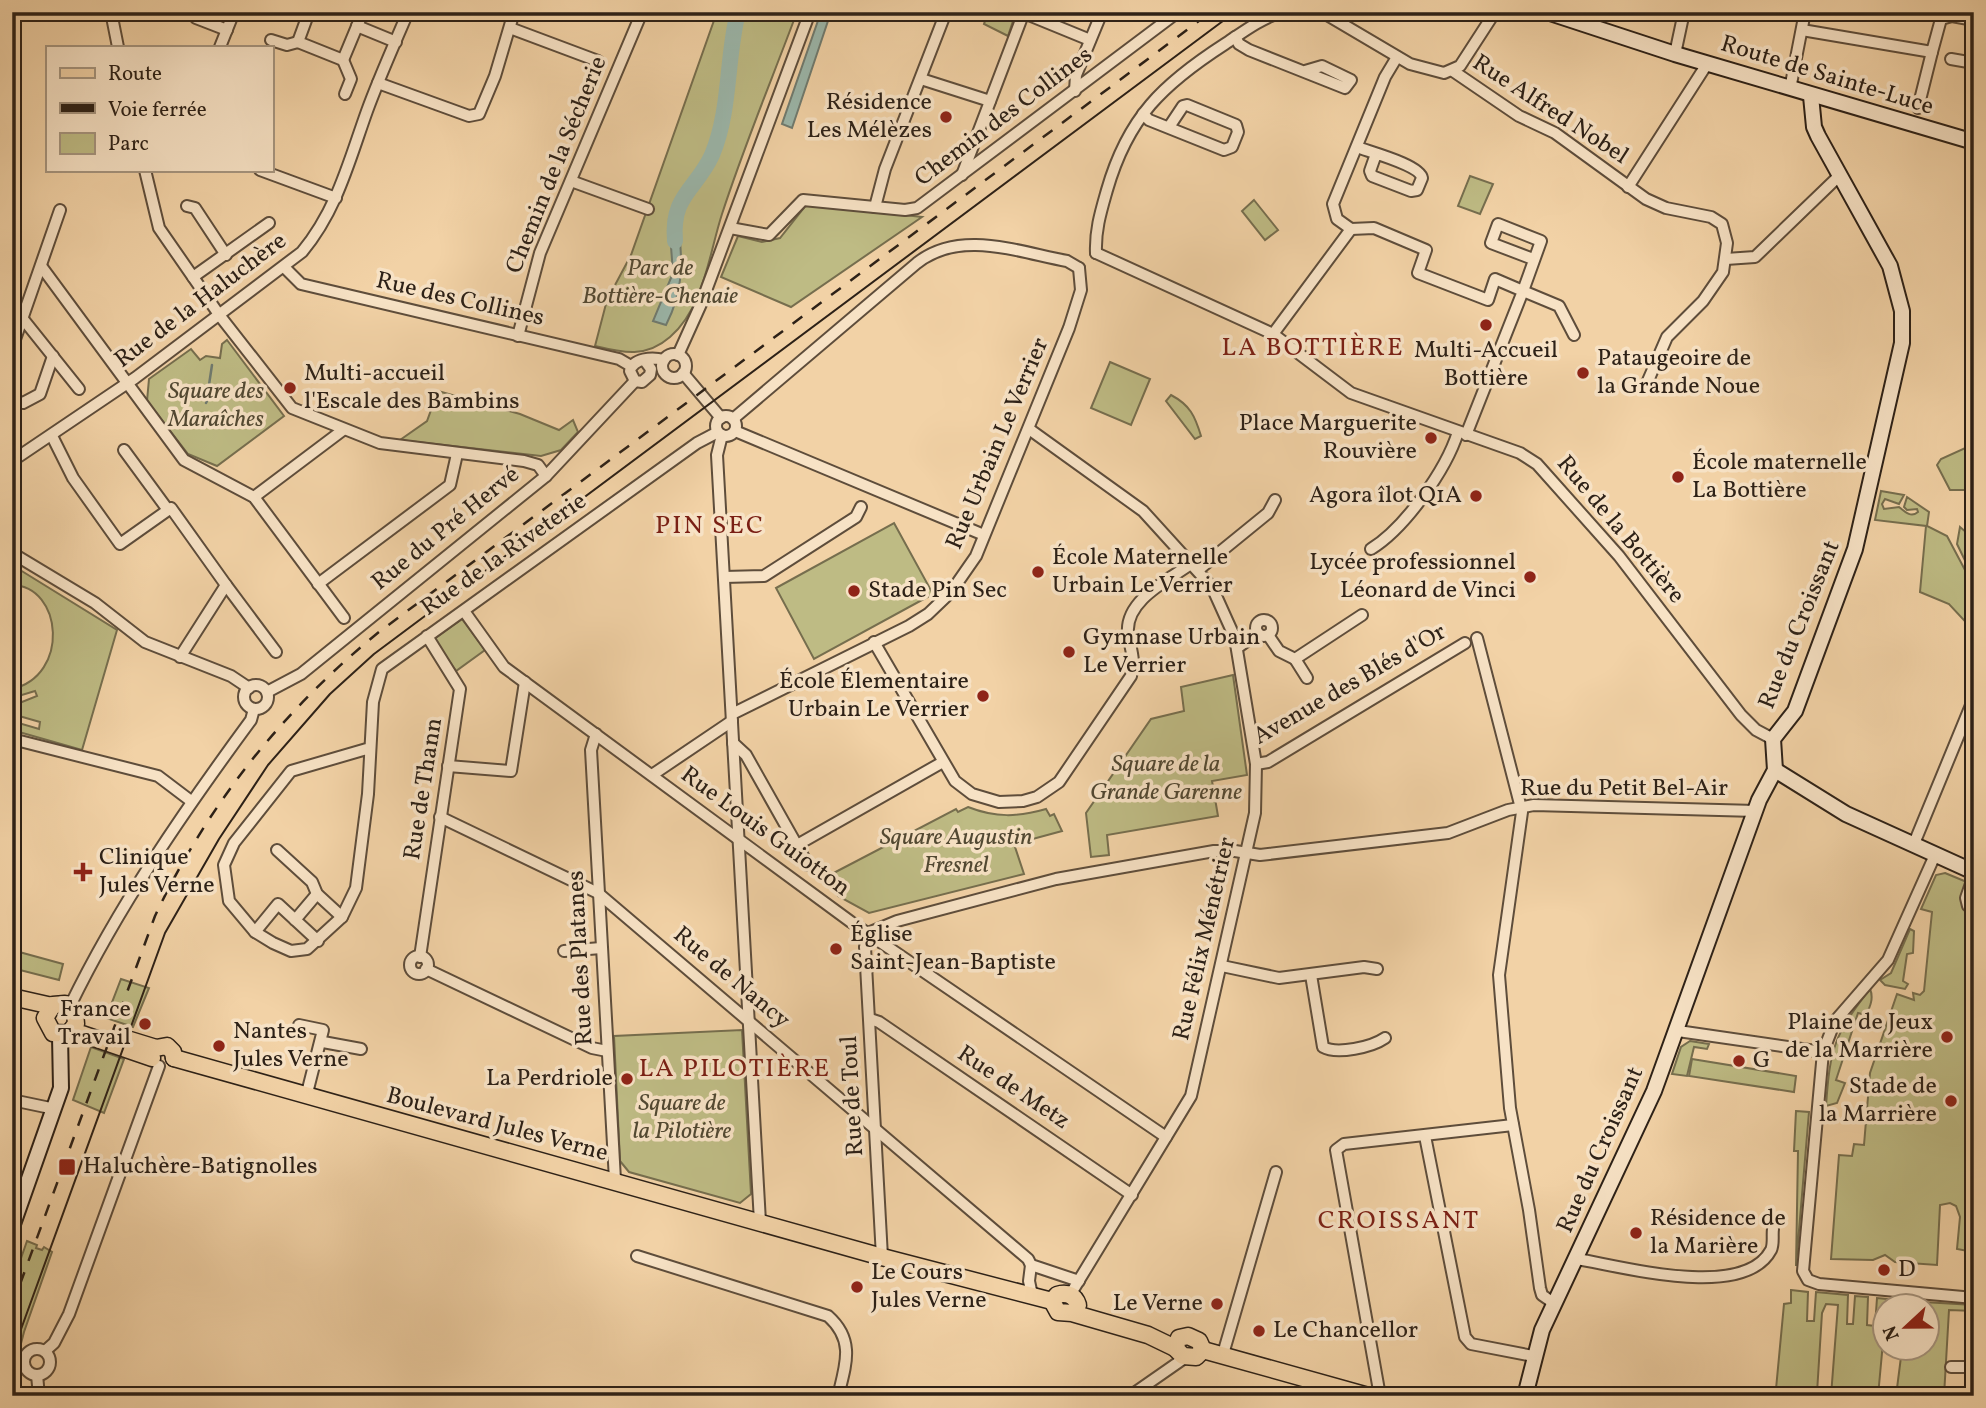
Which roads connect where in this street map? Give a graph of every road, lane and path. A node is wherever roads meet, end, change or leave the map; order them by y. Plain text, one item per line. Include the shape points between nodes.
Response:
1 (111, 12) edge
2 (192, 12) edge
3 (234, 12) edge
4 (309, 12) edge
5 (363, 12) edge
6 (408, 12) edge
7 (514, 12) edge
8 (642, 12) edge
9 (810, 12) edge
10 (946, 12) edge
11 (1102, 12) edge
12 (1178, 12) edge
13 (1281, 12) edge
14 (1322, 12) edge
15 (1495, 12) edge
16 (1547, 12) edge
17 (1684, 12) edge
18 (1805, 12) edge
19 (1024, 13) edge
20 (1974, 20) edge
21 (357, 26) junction
22 (510, 28) junction
23 (227, 30) junction
24 (1802, 30) junction
25 (1235, 37) junction
26 (271, 40) dead end
27 (1090, 40) junction
28 (298, 42) junction
29 (396, 42) junction
30 (118, 46) edge
31 (220, 46) edge
32 (1933, 52) junction
33 (1675, 54) junction
34 (1397, 57) junction
35 (1951, 59) dead end
36 (343, 60) junction
37 (598, 61) dead end
38 (1974, 63) edge
39 (1707, 64) junction
40 (1305, 71) dead end
41 (1453, 71) junction
42 (921, 79) junction
43 (378, 83) junction
44 (1790, 89) junction
45 (1075, 91) junction
46 (345, 94) dead end
47 (1811, 96) junction
48 (990, 101) junction
49 (1918, 108) dead end
50 (1143, 114) junction
51 (1169, 127) junction
52 (1974, 142) edge
53 (1357, 147) junction
54 (1376, 154) junction
55 (145, 172) edge
56 (265, 172) edge
57 (962, 175) junction
58 (1840, 175) junction
59 (571, 181) junction
60 (1629, 187) junction
61 (336, 198) junction
62 (187, 206) dead end
63 (875, 207) junction
64 (648, 209) dead end
65 (60, 210) dead end
66 (269, 223) dead end
67 (730, 228) junction
68 (1351, 229) junction
69 (1096, 253) junction
70 (226, 255) junction
71 (1533, 259) dead end
72 (1726, 259) junction
73 (41, 266) junction
74 (285, 268) junction
75 (1079, 268) junction
76 (193, 277) junction
77 (1523, 291) junction
78 (220, 316) junction
79 (23, 319) junction
80 (1273, 334) junction
81 (1574, 335) dead end
82 (517, 336) junction
83 (12, 348) edge
84 (678, 355) junction
85 (53, 356) junction
86 (664, 360) junction
87 (645, 361) junction
88 (631, 366) junction
89 (683, 373) junction
90 (667, 375) junction
91 (649, 378) junction
92 (635, 381) junction
93 (1354, 381) dead end
94 (1647, 383) dead end
95 (127, 384) junction
96 (79, 389) dead end
97 (1351, 393) junction
98 (13, 403) edge
99 (721, 418) junction
100 (733, 418) junction
101 (1029, 429) junction
102 (343, 430) junction
103 (735, 430) junction
104 (1462, 433) junction
105 (720, 434) junction
106 (52, 436) junction
107 (124, 450) dead end
108 (457, 454) junction
109 (12, 461) edge
110 (546, 476) junction
111 (254, 497) junction
112 (1275, 500) dead end
113 (861, 507) dead end
114 (168, 510) junction
115 (984, 534) junction
116 (1371, 549) dead end
117 (12, 553) edge
118 (1195, 567) junction
119 (724, 577) junction
120 (226, 584) junction
121 (318, 584) junction
122 (464, 611) junction
123 (1363, 615) dead end
124 (344, 618) dead end
125 (427, 636) junction
126 (1477, 638) dead end
127 (874, 642) junction
128 (1465, 643) dead end
129 (1237, 648) junction
130 (276, 652) dead end
131 (180, 657) junction
132 (1295, 659) junction
133 (1307, 678) dead end
134 (524, 682) junction
135 (249, 688) junction
136 (267, 692) junction
137 (1974, 698) edge
138 (254, 709) junction
139 (732, 718) junction
140 (596, 734) junction
141 (12, 739) edge
142 (1773, 739) junction
143 (733, 743) junction
144 (370, 748) junction
145 (943, 762) junction
146 (1256, 764) junction
147 (448, 766) junction
148 (1775, 770) junction
149 (652, 775) junction
150 (191, 801) junction
151 (1521, 807) junction
152 (1755, 811) junction
153 (440, 817) junction
154 (739, 840) junction
155 (797, 845) junction
156 (1913, 846) junction
157 (277, 850) dead end
158 (1246, 854) junction
159 (1935, 855) junction
160 (808, 865) dead end
161 (1973, 872) edge
162 (598, 893) junction
163 (317, 894) junction
164 (1974, 909) edge
165 (342, 917) junction
166 (295, 920) junction
167 (255, 932) junction
168 (868, 933) junction
169 (318, 941) junction
170 (601, 948) junction
171 (564, 951) dead end
172 (1222, 966) junction
173 (1377, 969) dead end
174 (1311, 975) junction
175 (12, 997) edge
176 (12, 1008) edge
177 (73, 1012) junction
178 (48, 1013) junction
179 (870, 1019) junction
180 (748, 1020) junction
181 (299, 1025) dead end
182 (1678, 1031) junction
183 (65, 1035) junction
184 (1385, 1038) dead end
185 (323, 1042) junction
186 (361, 1049) dead end
187 (607, 1051) junction
188 (1823, 1052) junction
189 (156, 1057) junction
190 (306, 1097) junction
191 (12, 1100) edge
192 (55, 1109) junction
193 (1513, 1125) junction
194 (875, 1129) junction
195 (1425, 1136) junction
196 (1166, 1137) junction
197 (1276, 1172) dead end
198 (615, 1180) junction
199 (1132, 1195) junction
200 (760, 1222) junction
201 (12, 1227) edge
202 (1773, 1229) dead end
203 (637, 1256) dead end
204 (882, 1257) junction
205 (1577, 1259) junction
206 (1031, 1265) junction
207 (1032, 1295) junction
208 (1075, 1298) junction
209 (1974, 1298) edge
210 (1555, 1304) junction
211 (1180, 1348) junction
212 (46, 1351) junction
213 (1223, 1354) junction
214 (1533, 1356) junction
215 (1951, 1367) dead end
216 (1974, 1367) edge
217 (37, 1375) junction
218 (1345, 1392) edge
219 (38, 1396) edge
220 (838, 1396) edge
221 (1130, 1396) edge
222 (1368, 1396) edge
223 (1380, 1396) edge
224 (1525, 1396) edge

1 - 30 street
2 - 23 street via 196,18
3 - 23 street
4 - 28 street
5 - 21 street
6 - 29 street, Rue de la Haluchère
7 - 22 street
8 - 59 street, Chemin de la Sécherie
9 - 67 street
10 - 42 street
11 - 27 street
12 - 45 street, Chemin des Collines
13 - 25 street
14 - 34 street
15 - 41 street
16 - 33 street, Route de Sainte-Luce
17 - 33 street
18 - 24 street
19 - 27 street
19 - 48 street
20 - 32 street via 1941,19
21 - 29 street
21 - 36 street
22 - 37 street
22 - 43 street via 476,116
23 - 31 street
24 - 32 street
24 - 44 street
25 - 40 street via 1250,50
25 - 50 street via 1181,73
26 - 28 street via 287,45
27 - 45 street via 1076,75
28 - 36 street
29 - 43 street, Rue de la Haluchère
32 - 49 street
33 - 39 street, Route de Sainte-Luce
34 - 41 street via 1434,71
34 - 53 street
35 - 38 street
36 - 46 street via 351,79
39 - 44 street, Route de Sainte-Luce
39 - 60 street
41 - 60 street, Rue Alfred Nobel via 1518,116 1555,133
42 - 48 street
42 - 63 street
43 - 61 street, Rue de la Haluchère
44 - 47 street, Route de Sainte-Luce
45 - 57 street, Chemin des Collines
47 - 52 street, Route de Sainte-Luce
47 - 58 street, Rue du Croissant via 1814,127
48 - 57 street
50 - 51 street
50 - 69 street via 1116,162 1096,232
51 - 51 street via 1224,150 1232,147 1238,132 1237,125 1186,105
53 - 54 street
53 - 68 street via 1333,204 1337,219
54 - 54 street via 1372,176 1417,190 1421,172
55 - 76 street via 159,228
56 - 61 street
57 - 63 street, Chemin des Collines via 917,208
58 - 72 street via 1755,257
58 - 142 street, Rue du Croissant via 1894,278 1902,312 1900,365 1855,549 1795,711
59 - 64 street
59 - 82 street, Chemin de la Sécherie via 540,253
60 - 72 street, Rue Alfred Nobel via 1656,205 1718,220 1727,236
61 - 74 street, Rue de la Haluchère via 313,239
62 - 70 street via 195,208
63 - 67 street, Chemin des Collines via 803,200 768,235
65 - 73 street
66 - 70 street
67 - 84 street
68 - 77 street via 1374,228 1426,250 1418,273 1488,300 1495,279
68 - 80 street
69 - 75 street
69 - 80 street, Rue de la Bottière
70 - 76 street
71 - 77 street
72 - 94 street via 1712,290 1667,337
73 - 79 street
73 - 95 street
74 - 78 street, Rue de la Haluchère
74 - 82 street, Rue des Collines via 301,284
75 - 100 street via 1067,261 973,244 943,247 909,270
75 - 101 street, Rue Urbain Le Verrier via 1081,290
76 - 78 street
77 - 81 street via 1559,306
77 - 104 street
78 - 95 street, Rue de la Haluchère
78 - 102 street via 289,406
79 - 83 street
79 - 85 street
80 - 97 street, Rue de la Bottière
82 - 88 street, Rue des Collines via 619,359
84 - 86 street
84 - 89 street via 685,363
85 - 96 street
85 - 98 street via 40,394
86 - 87 street
86 - 90 street
87 - 88 street
87 - 91 street via 651,369
88 - 92 street
89 - 90 street
89 - 99 street
90 - 91 street
91 - 92 street
92 - 110 street, Rue du Pré Hervé
93 - 97 street
95 - 106 street, Rue de la Haluchère
95 - 111 street via 184,460
97 - 104 street, Rue de la Bottière
99 - 100 street
99 - 105 street via 717,425
100 - 103 street
101 - 115 street, Rue Urbain Le Verrier
101 - 118 street, Rue Félix Ménétrier via 1143,511
102 - 108 street via 390,445
102 - 111 street
103 - 105 street via 731,435
103 - 115 street
104 - 116 street via 1403,522
104 - 142 street, Rue de la Bottière via 1520,453 1549,474 1619,556 1741,715
105 - 119 street via 717,455
105 - 122 street, Rue de la Riveterie via 697,443
106 - 109 street, Rue de la Haluchère
106 - 114 street via 73,478 120,544
107 - 114 street
108 - 110 street via 524,461 538,465
108 - 121 street via 450,485
110 - 136 street, Rue du Pré Hervé via 301,674
111 - 121 street
112 - 118 street via 1268,513
113 - 119 street via 856,517 764,576
114 - 120 street via 171,508
115 - 127 street, Rue Urbain Le Verrier via 976,556 946,597 909,626
117 - 131 street via 95,603 145,642
118 - 129 street, Rue Félix Ménétrier via 1223,608
118 - 145 street via 1165,579 1137,608 1129,622 1131,676 1059,782 1023,802 999,802 982,799 964,788
119 - 139 street
120 - 130 street
120 - 131 street
121 - 124 street
122 - 125 street, Rue de la Riveterie
122 - 134 street, Rue Louis Guiotton via 504,667
123 - 132 street
125 - 144 street, Rue de la Riveterie via 382,669 373,702
125 - 147 street, Rue de Thann via 459,683
126 - 151 street
127 - 139 street, Rue Urbain Le Verrier
127 - 145 street
128 - 146 street, Avenue des Blés d'Or via 1268,762
129 - 132 street via 1263,634 1279,651
129 - 146 street, Rue Félix Ménétrier
131 - 135 street
132 - 133 street
134 - 140 street, Rue Louis Guiotton
134 - 147 street via 511,771
135 - 136 street via 258,685
135 - 138 street via 245,701
136 - 138 street via 265,705
137 - 156 street
138 - 150 street via 251,720
139 - 143 street
139 - 149 street, Rue Urbain Le Verrier
140 - 149 street, Rue Louis Guiotton
140 - 162 street, Rue des Platanes via 591,750
141 - 150 street via 158,776
142 - 148 street, Rue du Croissant
143 - 154 street
143 - 155 street via 746,755
144 - 165 street, Rue de la Riveterie via 361,867
144 - 167 street via 291,771 234,843 224,866 229,901
145 - 155 street
146 - 158 street, Rue Félix Ménétrier via 1255,813
147 - 153 street, Rue de Thann
148 - 152 street, Rue du Croissant
148 - 156 street via 1846,814
149 - 154 street, Rue Louis Guiotton
150 - 177 street via 134,890
151 - 152 street, Rue du Petit Bel-Air
151 - 158 street, Rue du Petit Bel-Air via 1448,833
151 - 193 street via 1499,975
152 - 182 street, Rue du Croissant
153 - 162 street, Rue de Nancy
153 - 187 street, Rue de Thann via 420,957 412,959 411,970 418,974 426,969
154 - 168 street, Rue Louis Guiotton
154 - 180 street
155 - 160 street
156 - 159 street
157 - 163 street via 312,882
158 - 168 street, Rue du Petit Bel-Air via 1214,851 1056,879 897,921
158 - 172 street, Rue Félix Ménétrier
159 - 161 street
159 - 188 street via 1888,960 1835,1021
161 - 164 street via 1966,898
162 - 170 street, Rue des Platanes
162 - 180 street, Rue de Nancy
163 - 165 street
163 - 166 street
165 - 169 street
166 - 167 street via 278,904
166 - 169 street
167 - 169 street via 291,951 307,949
168 - 179 street, Rue de Toul via 864,947
168 - 196 street, Rue Louis Guiotton
170 - 171 street
170 - 187 street, Rue des Platanes
172 - 174 street via 1279,978
172 - 196 street, Rue Félix Ménétrier via 1191,1096
173 - 174 street
174 - 184 street via 1323,1047 1375,1045
175 - 178 main road
176 - 178 main road
177 - 178 main road via 63,1003
177 - 183 main road via 76,1026
177 - 189 main road via 85,1025
178 - 183 main road via 49,1030
179 - 194 street, Rue de Toul
179 - 199 street, Rue de Metz
180 - 194 street, Rue de Nancy
180 - 200 street
181 - 185 street via 323,1030
182 - 188 street
182 - 205 street, Rue du Croissant
183 - 189 main road via 82,1034
183 - 192 street
185 - 186 street
185 - 190 street
187 - 198 street, Rue des Platanes
188 - 209 street via 1804,1271 1808,1280
189 - 190 main road, Boulevard Jules Verne via 169,1047 174,1059
189 - 212 street via 66,1321
190 - 198 main road, Boulevard Jules Verne
191 - 192 street
192 - 201 street
193 - 195 street
193 - 210 street via 1539,1288
194 - 204 street, Rue de Toul
194 - 206 street, Rue de Nancy
195 - 214 street via 1465,1337 1471,1344
195 - 223 street via 1339,1146 1336,1156
196 - 199 street, Rue Félix Ménétrier
197 - 213 street
198 - 200 main road, Boulevard Jules Verne
199 - 208 street, Rue Félix Ménétrier
200 - 204 main road, Boulevard Jules Verne
202 - 205 street via 1772,1248 1763,1260 1733,1275 1686,1277
203 - 220 street via 828,1317 848,1345
204 - 207 main road, Boulevard Jules Verne
205 - 210 street, Rue du Croissant
206 - 207 street
206 - 208 street, Rue de Nancy
207 - 208 main road, Boulevard Jules Verne via 1052,1301 1059,1312
208 - 211 main road
210 - 214 street, Rue du Croissant
211 - 213 main road via 1196,1339 1203,1350
211 - 221 street
212 - 217 street via 50,1366
212 - 217 street via 32,1349 26,1355 26,1368
213 - 218 main road
214 - 224 street, Rue du Croissant
215 - 216 street
217 - 219 street
218 - 222 main road

